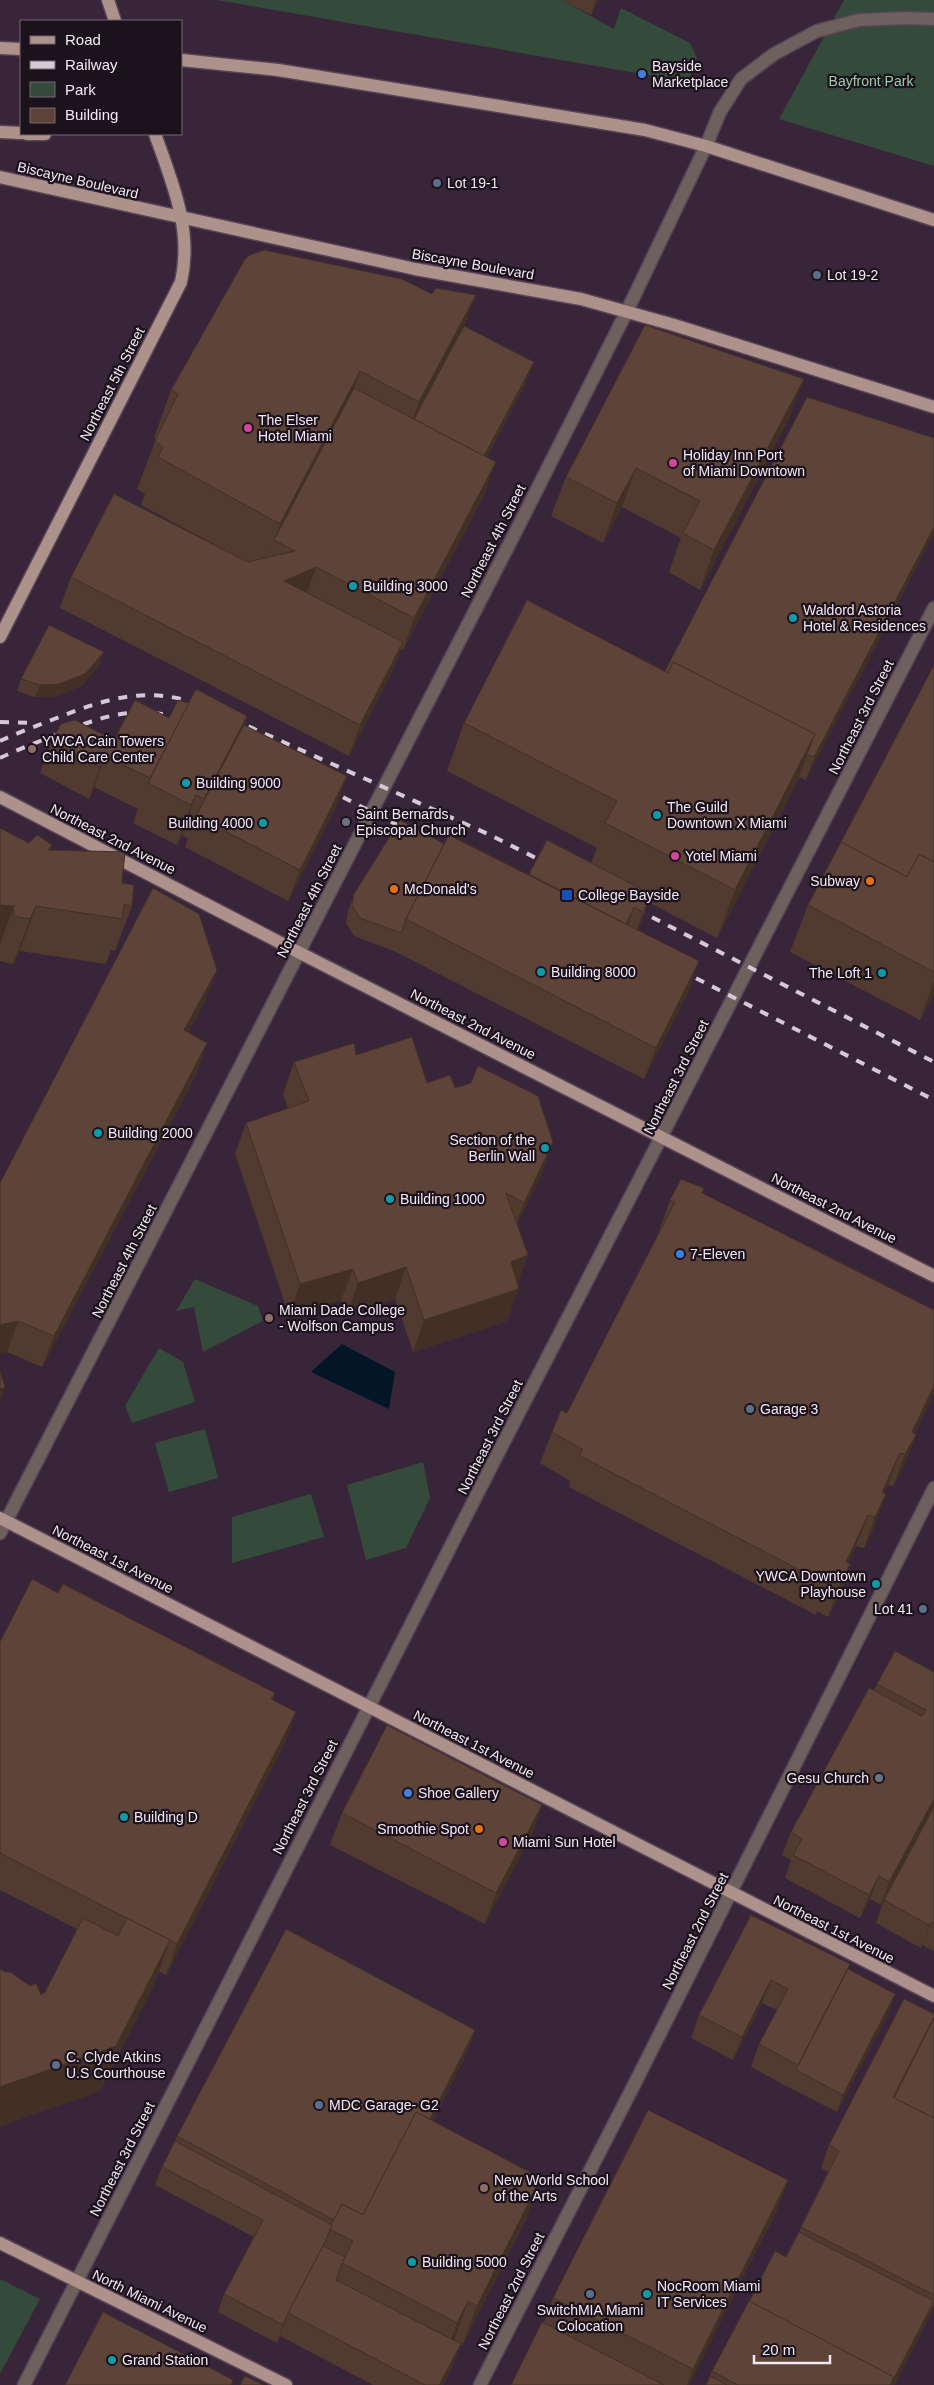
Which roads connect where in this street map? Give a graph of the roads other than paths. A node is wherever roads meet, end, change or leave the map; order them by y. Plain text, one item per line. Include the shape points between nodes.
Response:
1 (108, 0) edge
2 (934, 19) edge
3 (115, 20) edge
4 (0, 48) edge
5 (20, 49) edge
6 (182, 60) edge
7 (0, 132) edge
8 (20, 133) edge
9 (155, 135) edge
10 (706, 146) junction
11 (0, 177) edge
12 (182, 219) junction
13 (934, 220) edge
14 (627, 311) junction
15 (934, 408) edge
16 (934, 608) edge
17 (0, 637) edge
18 (0, 797) edge
19 (300, 953) junction
20 (662, 1136) junction
21 (934, 1276) edge
22 (934, 1488) edge
23 (2, 1524) edge
24 (368, 1706) junction
25 (731, 1893) junction
26 (934, 1996) edge
27 (0, 2244) edge
28 (77, 2281) junction
29 (24, 2385) edge
30 (286, 2385) edge
31 (480, 2385) edge

1 - 3 main road
2 - 10 street, Northeast 4th Street via 859,20 817,31 774,54 741,79 720,112
4 - 5 main road
6 - 10 main road via 278,70 378,86 645,130
7 - 8 main road
9 - 12 main road, Northeast 5th Street
10 - 13 main road
10 - 14 street, Northeast 4th Street
11 - 12 main road, Biscayne Boulevard
12 - 14 main road, Biscayne Boulevard
12 - 17 main road, Northeast 5th Street via 186,248 181,282
14 - 15 main road, Biscayne Boulevard
14 - 19 street, Northeast 4th Street
16 - 20 street, Northeast 3rd Street
18 - 19 main road, Northeast 2nd Avenue
19 - 20 main road, Northeast 2nd Avenue
19 - 23 street, Northeast 4th Street
20 - 21 main road, Northeast 2nd Avenue
20 - 24 street, Northeast 3rd Street
22 - 25 street, Northeast 2nd Street
23 - 24 main road, Northeast 1st Avenue
24 - 25 main road, Northeast 1st Avenue
24 - 28 street, Northeast 3rd Street
25 - 26 main road, Northeast 1st Avenue
25 - 31 street, Northeast 2nd Street
27 - 28 main road, North Miami Avenue
28 - 29 street, Northeast 3rd Street
28 - 30 main road, North Miami Avenue

